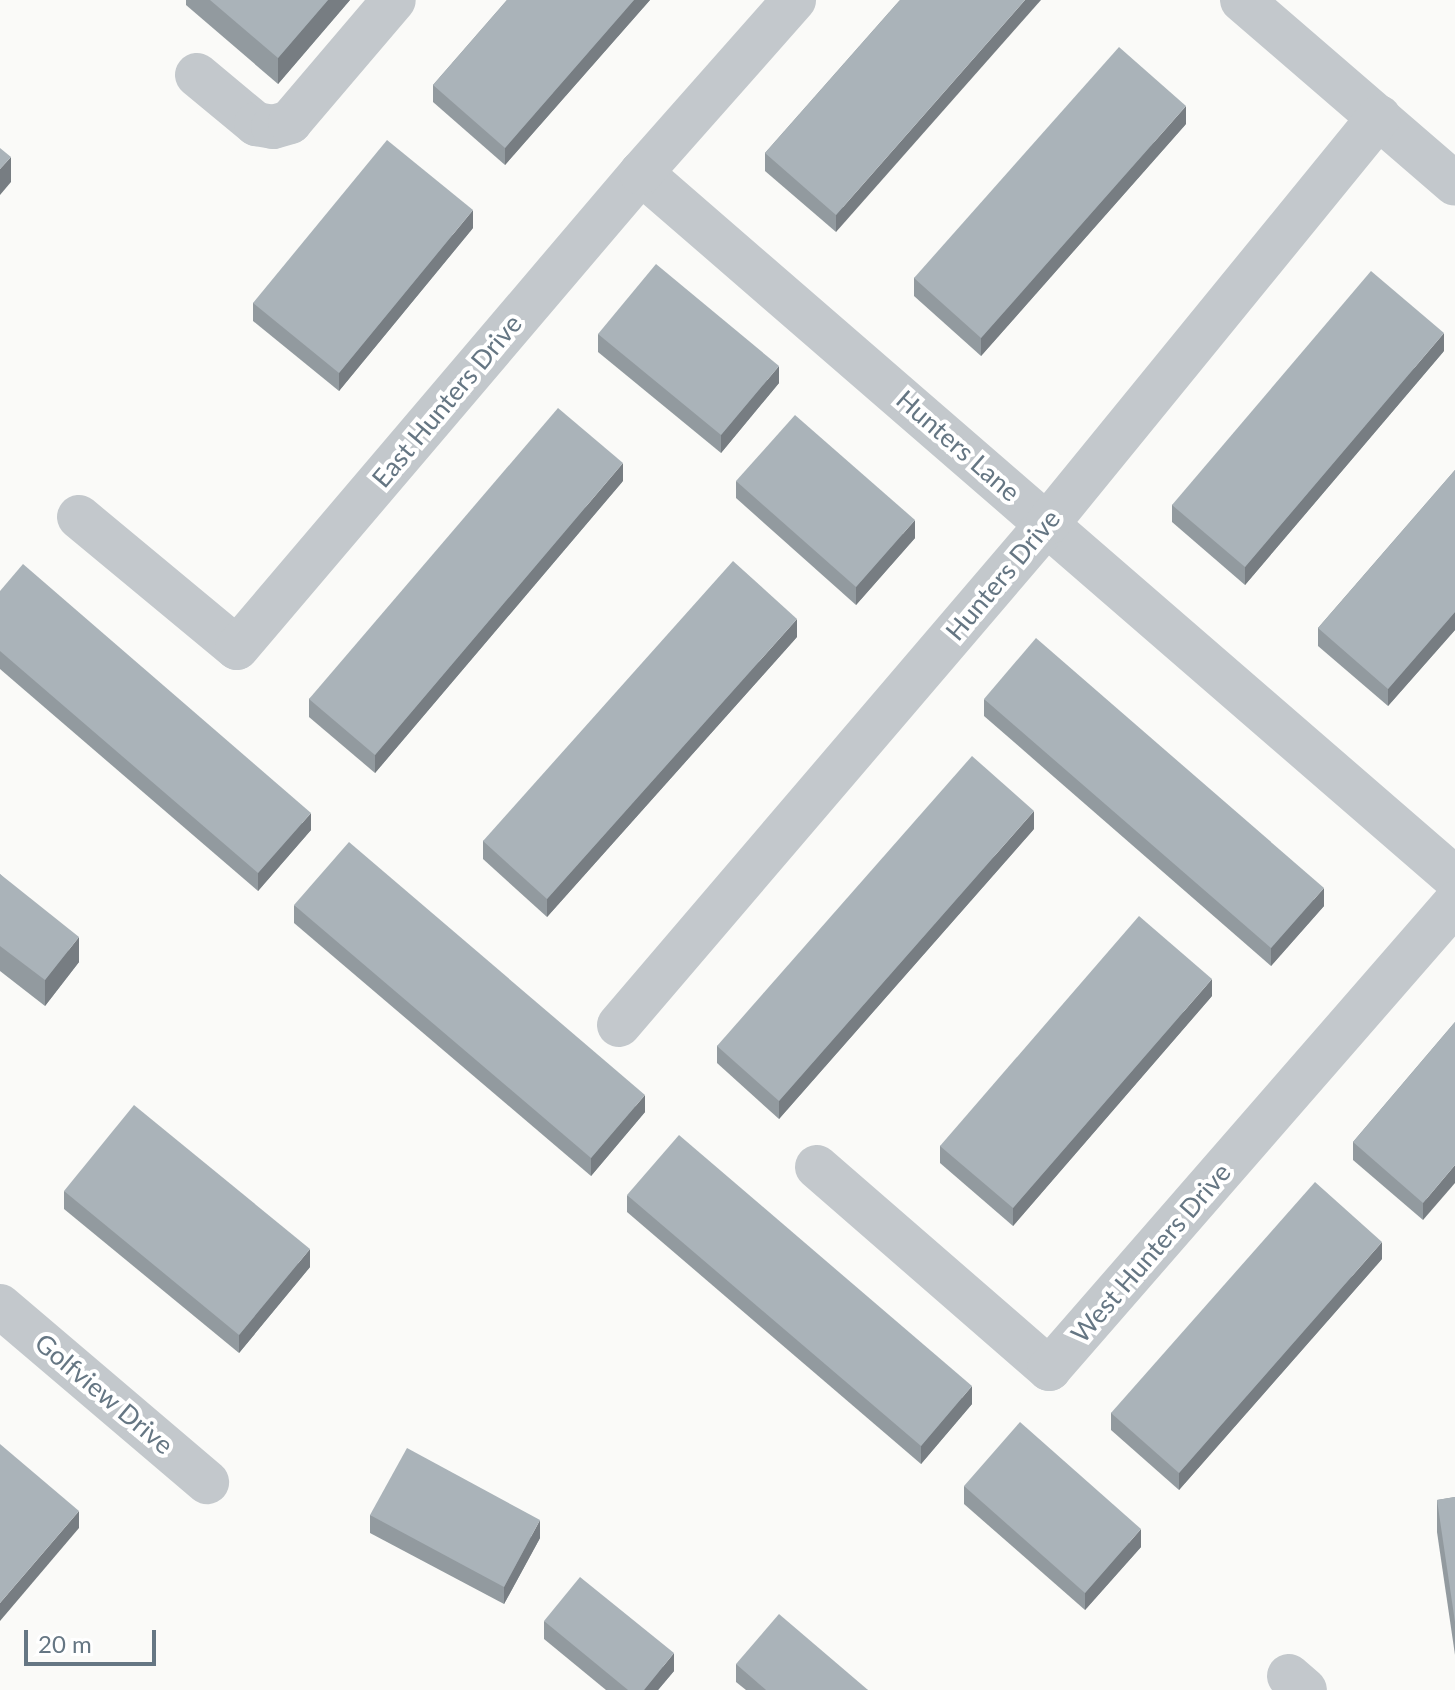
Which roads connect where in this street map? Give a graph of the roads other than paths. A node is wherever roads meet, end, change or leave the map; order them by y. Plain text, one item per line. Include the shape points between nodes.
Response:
1 (394, 0) edge
2 (794, 0) edge
3 (1242, 0) edge
4 (197, 75) dead end
5 (1379, 117) junction
6 (641, 173) junction
7 (1455, 184) edge
8 (79, 517) dead end
9 (1048, 523) junction
10 (1455, 878) edge
11 (1455, 903) edge
12 (619, 1025) dead end
13 (817, 1167) dead end
14 (0, 1306) edge
15 (207, 1482) dead end

1 - 4 street via 290,122 256,124
2 - 6 street, East Hunters Drive
3 - 5 street
5 - 7 street
5 - 9 street, Hunters Drive
6 - 8 street, East Hunters Drive via 237,648
6 - 9 street, Hunters Lane
9 - 10 street, Hunters Lane
9 - 12 street, Hunters Drive
11 - 13 street, West Hunters Drive via 1049,1369
14 - 15 street, Golfview Drive

